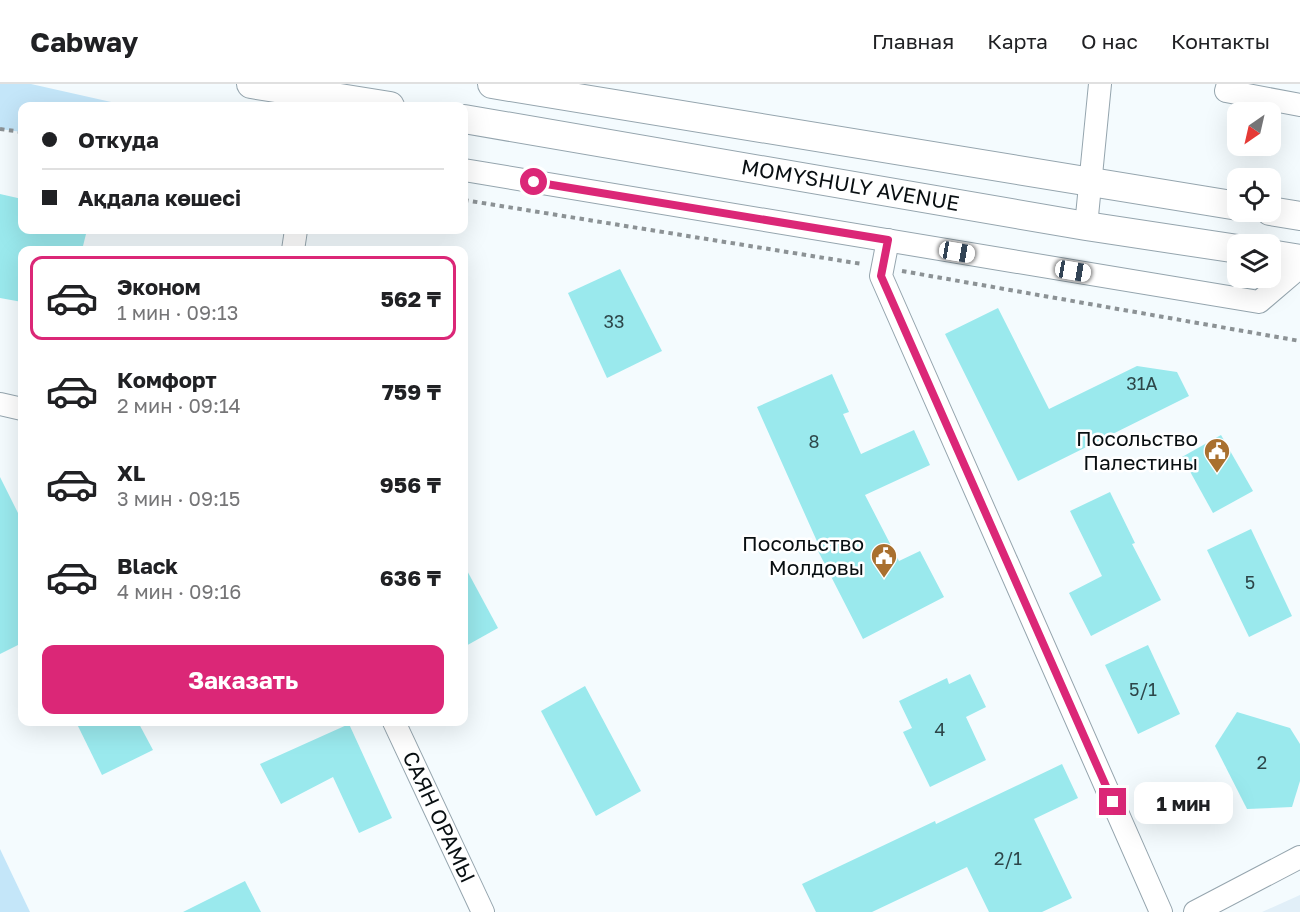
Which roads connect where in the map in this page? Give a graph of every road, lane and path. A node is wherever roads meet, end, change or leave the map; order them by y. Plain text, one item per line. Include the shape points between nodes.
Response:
1 (251, 84) edge
2 (492, 84) edge
3 (1100, 84) edge
4 (1228, 84) edge
5 (353, 102) edge
6 (1300, 105) edge
7 (468, 120) edge
8 (0, 129) edge
9 (18, 131) edge
10 (468, 171) edge
11 (1091, 182) junction
12 (1227, 204) edge
13 (1281, 213) edge
14 (1300, 216) edge
15 (1086, 226) junction
16 (888, 240) junction
17 (1227, 247) edge
18 (1281, 256) edge
19 (1300, 259) edge
20 (1300, 267) edge
21 (0, 404) edge
22 (18, 408) edge
23 (396, 726) edge
24 (1300, 857) edge
25 (483, 912) edge
26 (1161, 912) edge
27 (1194, 912) edge

1 - 5 main road
2 - 11 main road, MOMYSHULY AVENUE
3 - 11 street
4 - 6 street via 1226,91
7 - 15 main road, MOMYSHULY AVENUE
8 - 9 path
10 - 16 street
11 - 12 main road, MOMYSHULY AVENUE
11 - 15 street
13 - 14 main road
15 - 17 main road, MOMYSHULY AVENUE
16 - 20 street via 1259,302
16 - 26 street via 881,276
18 - 19 main road
21 - 22 street
23 - 25 street, САЯН ОРАМЫ
24 - 27 street

